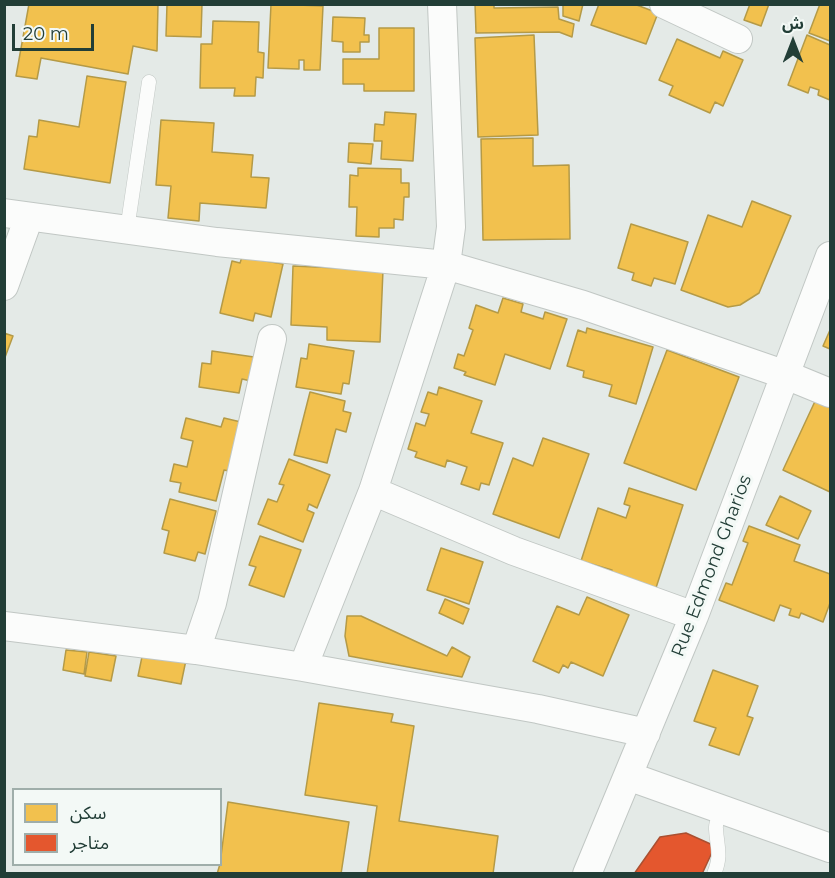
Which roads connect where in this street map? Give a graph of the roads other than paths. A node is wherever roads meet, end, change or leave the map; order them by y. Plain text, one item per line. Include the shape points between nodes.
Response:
1 (442, 4) edge
2 (664, 4) edge
3 (738, 39) dead end
4 (149, 82) dead end
5 (17, 215) edge
6 (127, 230) junction
7 (831, 256) edge
8 (446, 265) junction
9 (4, 286) edge
10 (272, 339) dead end
11 (786, 375) junction
12 (831, 393) edge
13 (373, 491) junction
14 (694, 616) junction
15 (4, 626) edge
16 (196, 650) junction
17 (303, 667) junction
18 (646, 733) junction
19 (628, 776) junction
20 (722, 810) junction
21 (831, 848) edge
22 (587, 873) edge
23 (714, 873) edge

1 - 8 street via 451,227
2 - 3 street
4 - 6 lane
5 - 6 street
5 - 9 street
6 - 8 street
7 - 11 street, Rue Edmond Gharios
8 - 11 street via 583,305
8 - 13 street
10 - 16 street via 212,603
11 - 12 street
11 - 14 street, Rue Edmond Gharios
13 - 14 street via 514,551
13 - 17 street
14 - 18 street, Rue Edmond Gharios
15 - 16 street
16 - 17 street
17 - 18 street
18 - 19 street, Rue Edmond Gharios
19 - 20 street
19 - 22 street, Rue Edmond Gharios
20 - 21 street
20 - 23 lane via 715,827 720,843

